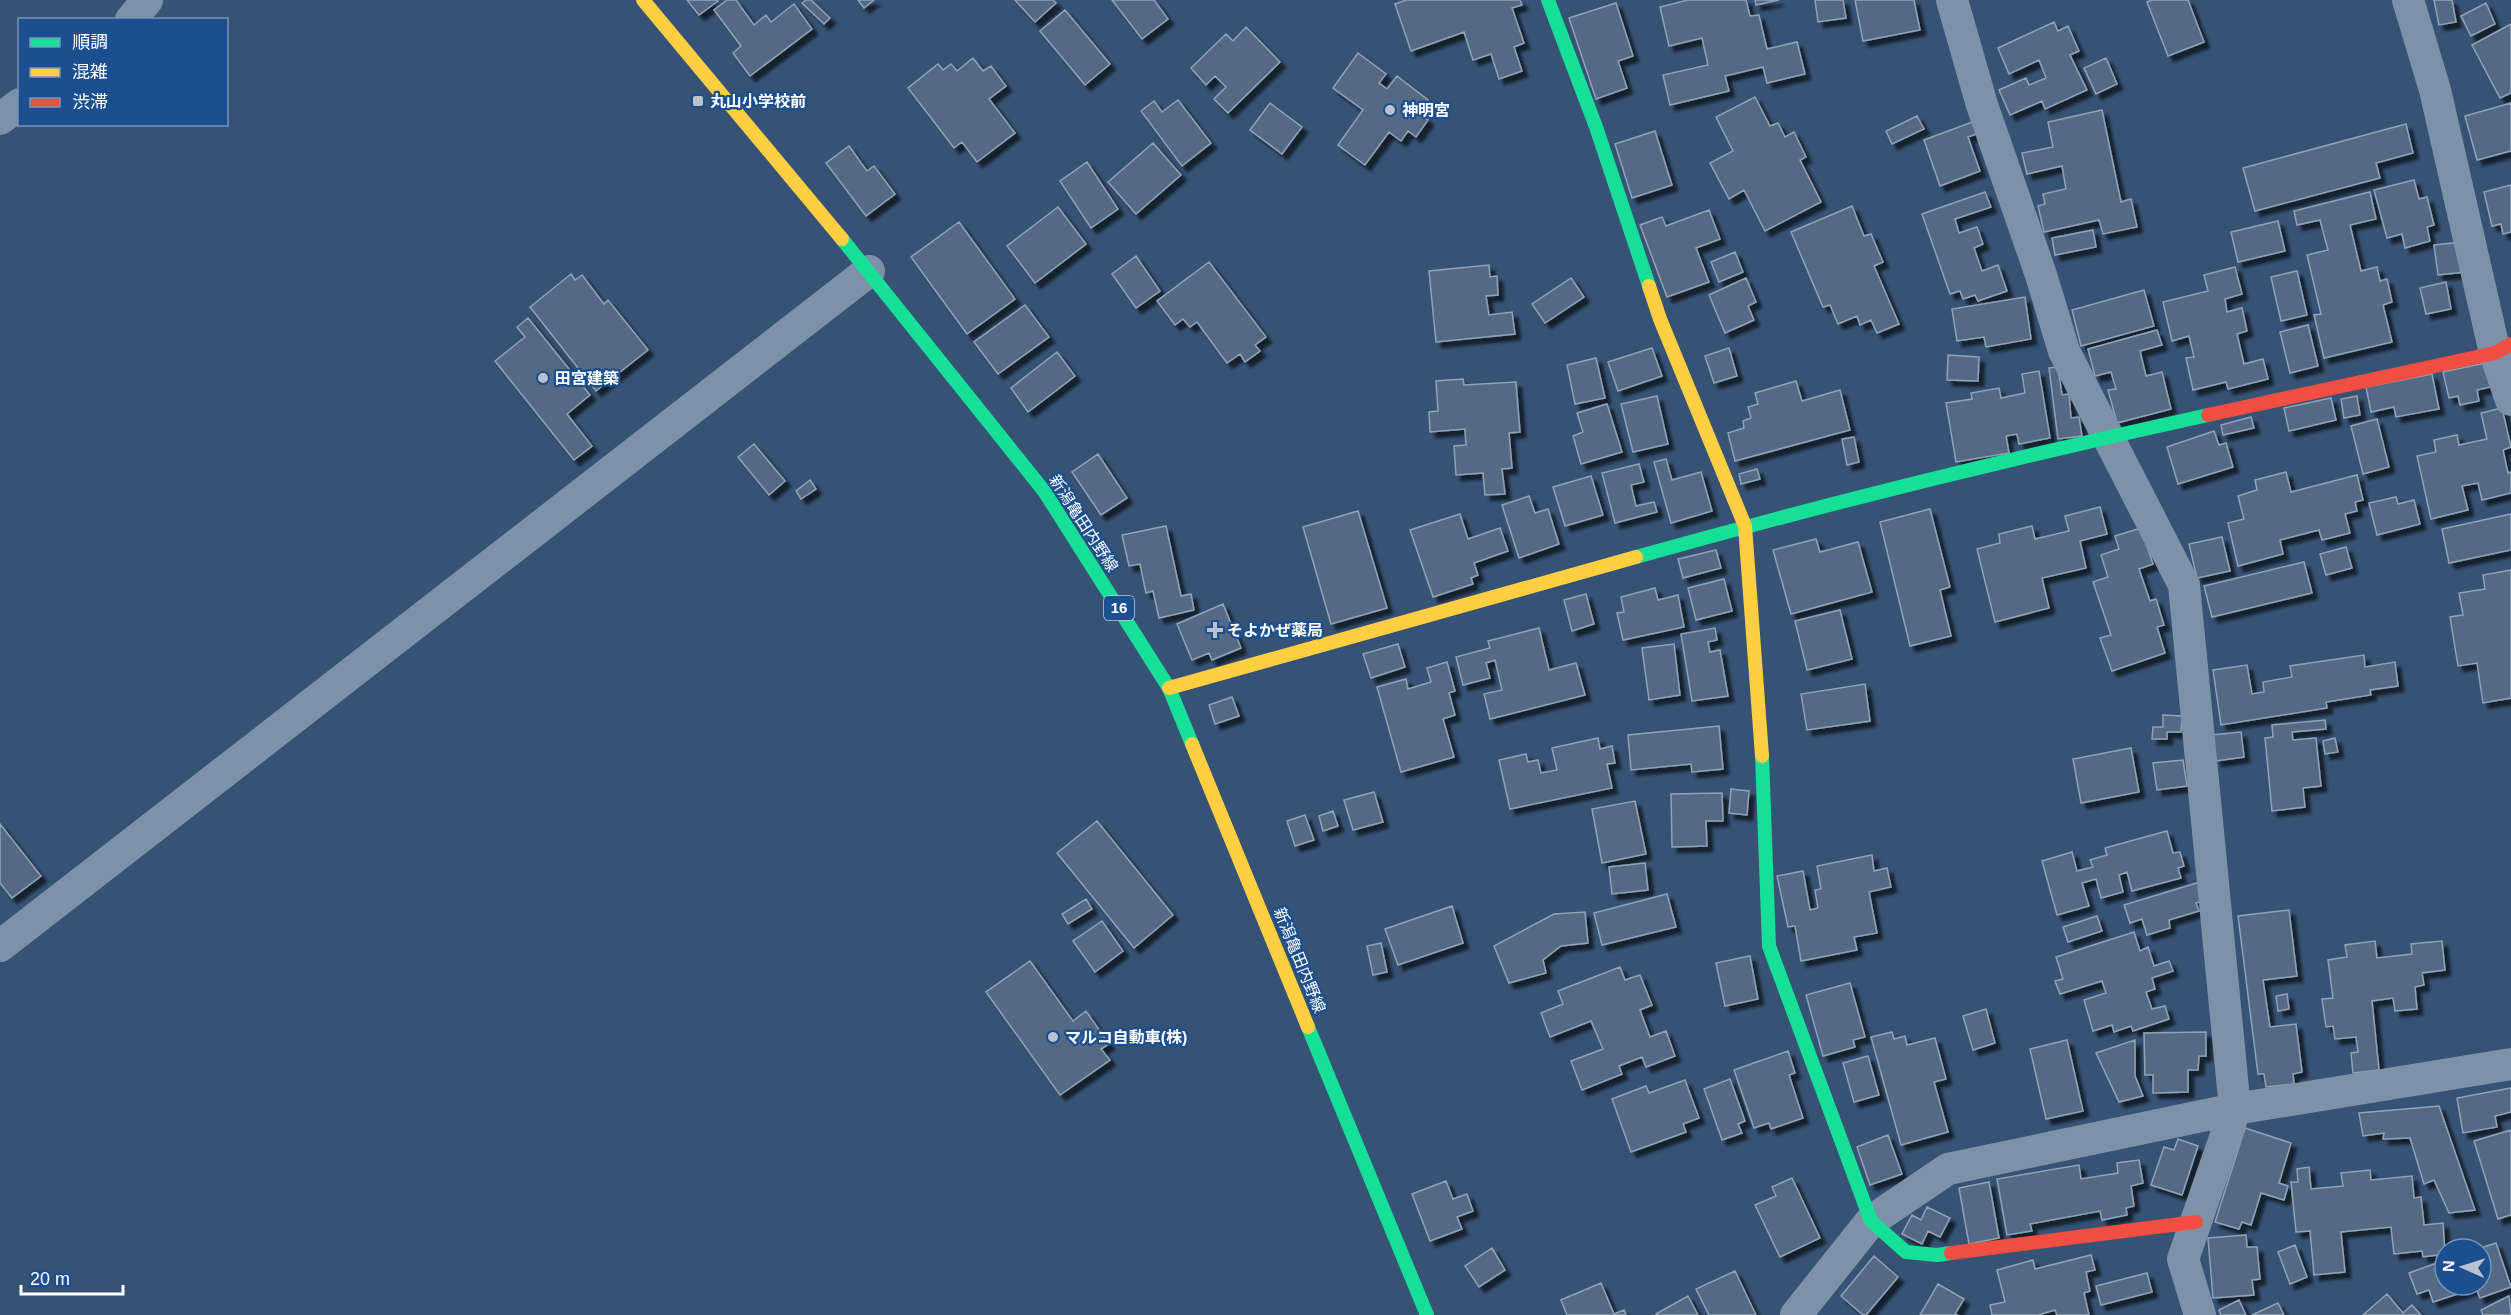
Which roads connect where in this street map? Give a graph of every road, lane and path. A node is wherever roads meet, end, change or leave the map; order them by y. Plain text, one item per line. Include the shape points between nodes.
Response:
1 (147, 0) edge
2 (643, 0) edge
3 (1548, 0) edge
4 (1952, 0) edge
5 (2408, 0) edge
6 (133, 18) edge
7 (18, 106) edge
8 (0, 119) edge
9 (869, 271) junction
10 (2503, 349) edge
11 (2511, 400) edge
12 (2108, 436) junction
13 (1745, 526) junction
14 (1169, 688) junction
15 (0, 946) edge
16 (2511, 1064) edge
17 (2235, 1109) junction
18 (1872, 1221) junction
19 (2196, 1222) junction
20 (1427, 1315) edge
21 (1796, 1315) edge
22 (2200, 1315) edge

1 - 6 street
2 - 9 street, 新潟亀田内野線 / 16
3 - 13 street via 1596,127 1660,319
4 - 12 street via 1982,105 2064,351
5 - 10 street
7 - 8 street
9 - 14 street, 新潟亀田内野線 / 16 via 1044,491
9 - 15 street
10 - 11 street
10 - 12 street
12 - 13 street
12 - 17 street via 2184,585
13 - 14 street
13 - 18 street via 1764,780 1768,946
14 - 20 street, 新潟亀田内野線 / 16
16 - 17 street
17 - 18 street via 1948,1169
17 - 19 street
18 - 19 street via 1906,1252 1937,1255
18 - 21 street
19 - 22 street via 2183,1258

